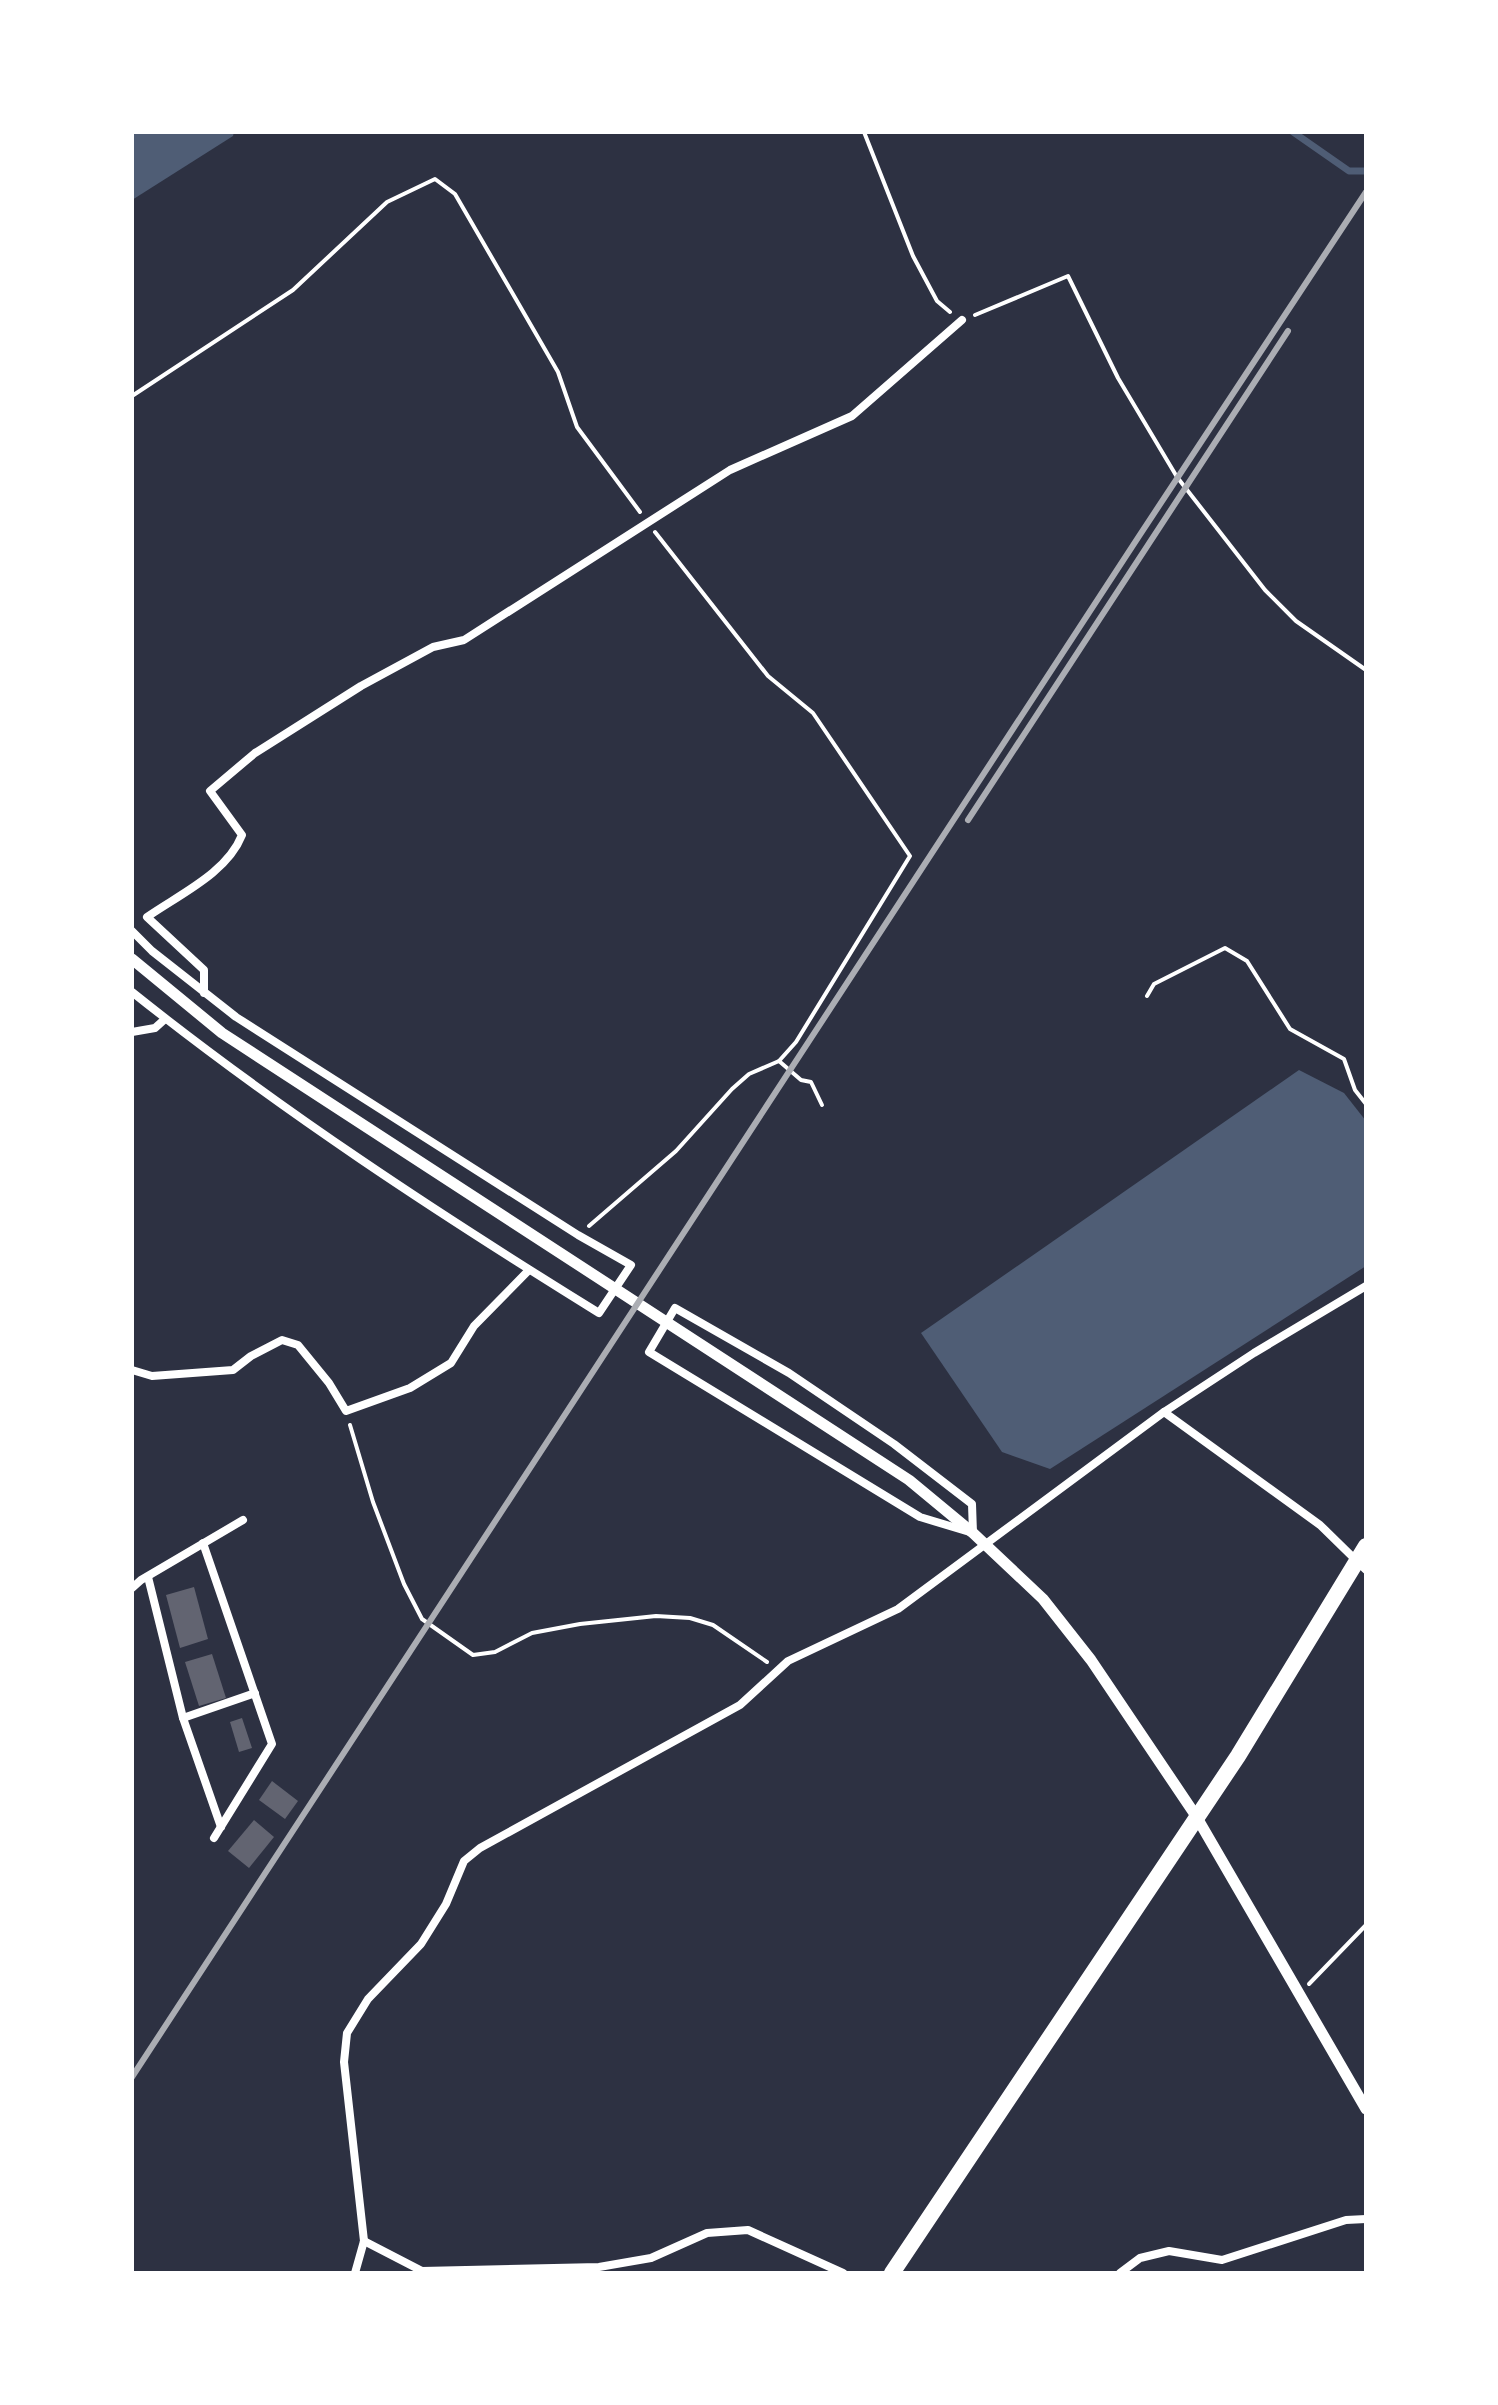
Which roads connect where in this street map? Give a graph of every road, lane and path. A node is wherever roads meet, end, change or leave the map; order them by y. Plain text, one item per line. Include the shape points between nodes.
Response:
1 (864, 132) edge
2 (962, 320) junction
3 (132, 396) edge
4 (648, 523) junction
5 (1366, 670) edge
6 (132, 931) edge
7 (132, 959) edge
8 (132, 992) edge
9 (204, 993) junction
10 (1147, 996) dead end
11 (165, 1019) junction
12 (132, 1032) edge
13 (779, 1061) junction
14 (1366, 1104) edge
15 (822, 1105) dead end
16 (578, 1235) junction
17 (529, 1270) junction
18 (1366, 1286) edge
19 (132, 1370) edge
20 (346, 1411) junction
21 (1164, 1412) junction
22 (243, 1520) dead end
23 (973, 1533) junction
24 (203, 1543) junction
25 (984, 1543) junction
26 (1366, 1546) edge
27 (1361, 1566) edge
28 (148, 1577) junction
29 (132, 1588) edge
30 (779, 1670) junction
31 (255, 1693) junction
32 (183, 1718) junction
33 (1196, 1816) junction
34 (221, 1827) junction
35 (214, 1838) dead end
36 (1366, 1925) edge
37 (1300, 1994) junction
38 (1366, 2109) edge
39 (1366, 2219) edge
40 (364, 2241) junction
41 (355, 2273) edge
42 (843, 2273) edge
43 (892, 2273) edge
44 (1120, 2273) edge

1 - 2 path via 927,286
2 - 4 street via 852,416 730,470
2 - 5 path via 1068,276 1118,378 1177,477 1265,590 1296,621
3 - 4 path via 293,290 387,202 435,179 455,194 558,372 577,427
4 - 9 street via 464,640 433,647 361,686 255,753 210,791 242,835 236,851 147,917 204,970
4 - 13 path via 768,676 813,713 910,856 796,1042
6 - 9 street
7 - 23 street via 222,1033 909,1480
8 - 11 street
9 - 16 street
10 - 14 path via 1154,984 1225,948 1247,961 1290,1029 1344,1059
11 - 12 street via 155,1028
11 - 17 street
13 - 15 path via 811,1082
13 - 16 path via 749,1074 676,1151
16 - 17 street via 631,1265 599,1313
17 - 20 street via 474,1326 451,1363 410,1388
18 - 21 street
19 - 20 street via 152,1376 233,1370 282,1340 298,1345
20 - 30 path via 373,1502 422,1619 473,1655 495,1652 532,1633 656,1616 713,1625
21 - 25 street
21 - 27 street via 1320,1525
22 - 24 street
23 - 23 street via 920,1517 649,1352 675,1308 789,1373 894,1444 972,1504
23 - 25 street
24 - 28 street
24 - 31 street
25 - 30 street via 898,1609
25 - 33 street via 1043,1599 1091,1660
26 - 27 highway
27 - 33 highway
28 - 29 street
28 - 32 street
30 - 40 street via 740,1705 464,1861 421,1944 368,1999 347,2033 344,2062
31 - 32 street
31 - 34 street via 272,1744
32 - 34 street
33 - 37 street
33 - 43 highway
34 - 35 street
36 - 37 path
37 - 38 street
39 - 44 street via 1346,2220 1222,2260 1169,2251 1140,2258
40 - 41 street
40 - 42 street via 422,2271 599,2267 651,2258 707,2233 748,2230

